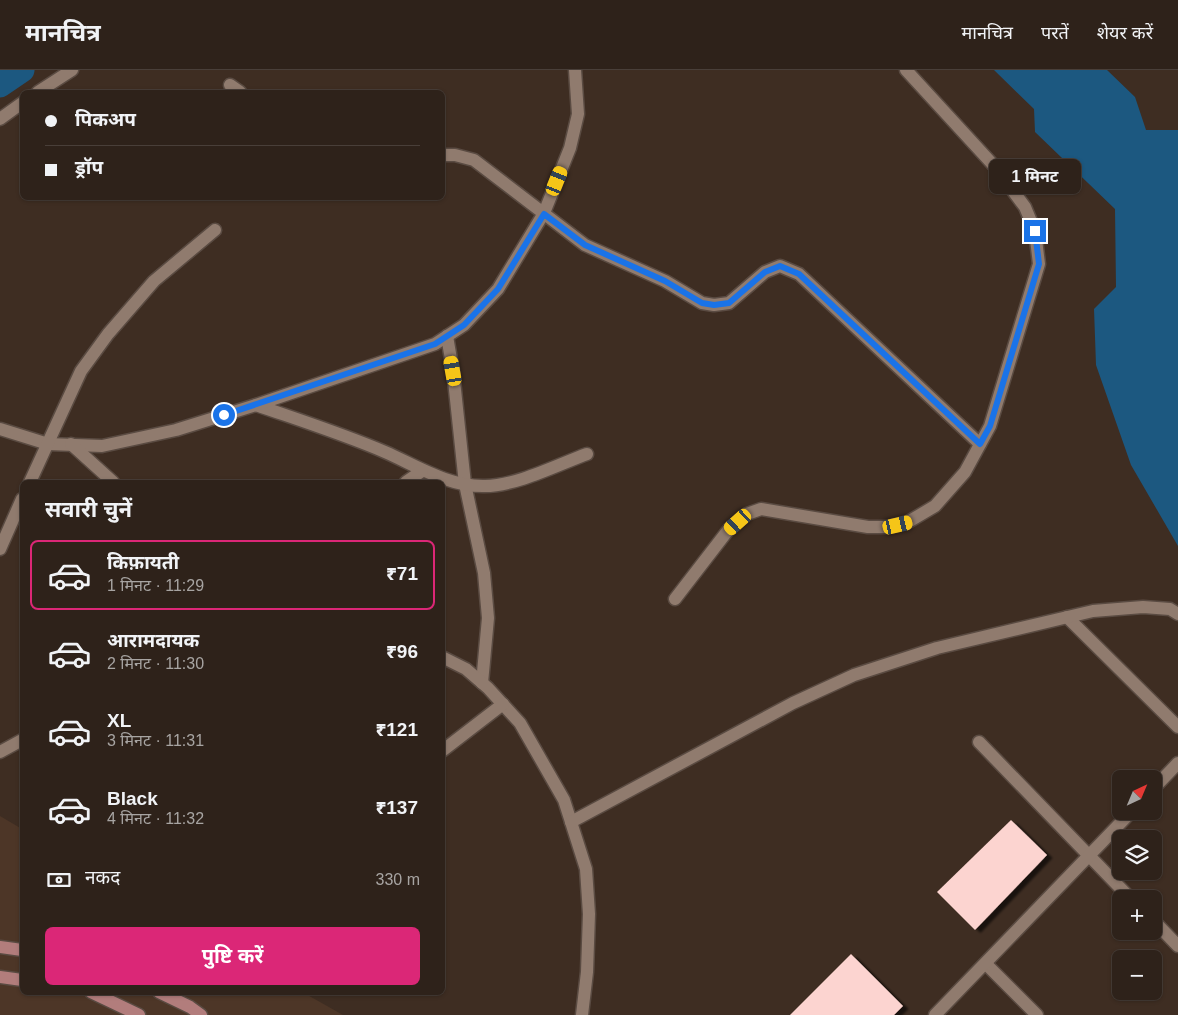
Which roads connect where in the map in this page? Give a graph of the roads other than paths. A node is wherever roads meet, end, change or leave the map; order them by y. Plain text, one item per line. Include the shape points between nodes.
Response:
1 (72, 70) edge
2 (575, 70) edge
3 (906, 70) edge
4 (41, 90) edge
5 (20, 104) edge
6 (0, 119) edge
7 (445, 155) edge
8 (544, 214) junction
9 (215, 230) dead end
10 (446, 336) junction
11 (256, 405) junction
12 (0, 429) edge
13 (48, 444) junction
14 (71, 444) junction
15 (980, 444) junction
16 (586, 454) dead end
17 (422, 471) junction
18 (31, 480) edge
19 (111, 480) edge
20 (409, 480) edge
21 (464, 484) junction
22 (20, 504) edge
23 (0, 549) edge
24 (676, 599) dead end
25 (1178, 614) edge
26 (1066, 617) junction
27 (445, 659) edge
28 (482, 683) junction
29 (503, 704) junction
30 (1178, 727) edge
31 (20, 741) edge
32 (979, 742) dead end
33 (445, 749) edge
34 (0, 752) edge
35 (1178, 763) edge
36 (1162, 780) edge
37 (1123, 820) edge
38 (571, 822) junction
39 (1089, 856) junction
40 (1123, 890) edge
41 (1162, 929) edge
42 (1178, 946) edge
43 (0, 947) edge
44 (20, 950) edge
45 (986, 964) junction
46 (0, 977) edge
47 (20, 980) edge
48 (98, 995) edge
49 (165, 995) edge
50 (139, 1015) edge
51 (201, 1015) edge
52 (582, 1015) edge
53 (935, 1015) edge
54 (1037, 1015) edge

1 - 4 street
2 - 8 street via 578,114 570,148
3 - 15 street via 996,168 1025,207 1035,231 1039,264 990,426
5 - 6 street
7 - 8 street via 474,160
8 - 10 street via 498,289 464,325
8 - 15 street via 585,245 665,281 702,303 729,303 765,272 780,266 799,274
9 - 13 street via 154,281 108,334 81,371
10 - 11 street via 435,344
10 - 21 street via 453,371
11 - 14 street via 167,432 102,446
11 - 17 street via 386,452
12 - 13 street
13 - 14 street
13 - 18 street
14 - 19 street
15 - 24 street via 965,472 935,506 908,522 888,527 761,509 747,514 729,529
16 - 21 street via 510,483
17 - 20 street
17 - 21 street
21 - 28 street via 484,573 488,618
22 - 23 street
25 - 26 street via 1144,607 1093,611
26 - 30 street
26 - 38 street via 937,648 854,675 793,703
27 - 28 street via 466,669
28 - 29 street
29 - 33 street
29 - 38 street via 520,723 564,800
31 - 34 street
32 - 39 street
35 - 36 street
37 - 39 street
38 - 52 street via 586,869 587,972
39 - 40 street
39 - 45 street
41 - 42 street
43 - 44 main road
45 - 53 street
45 - 54 street
46 - 47 main road
48 - 50 main road
49 - 51 main road

